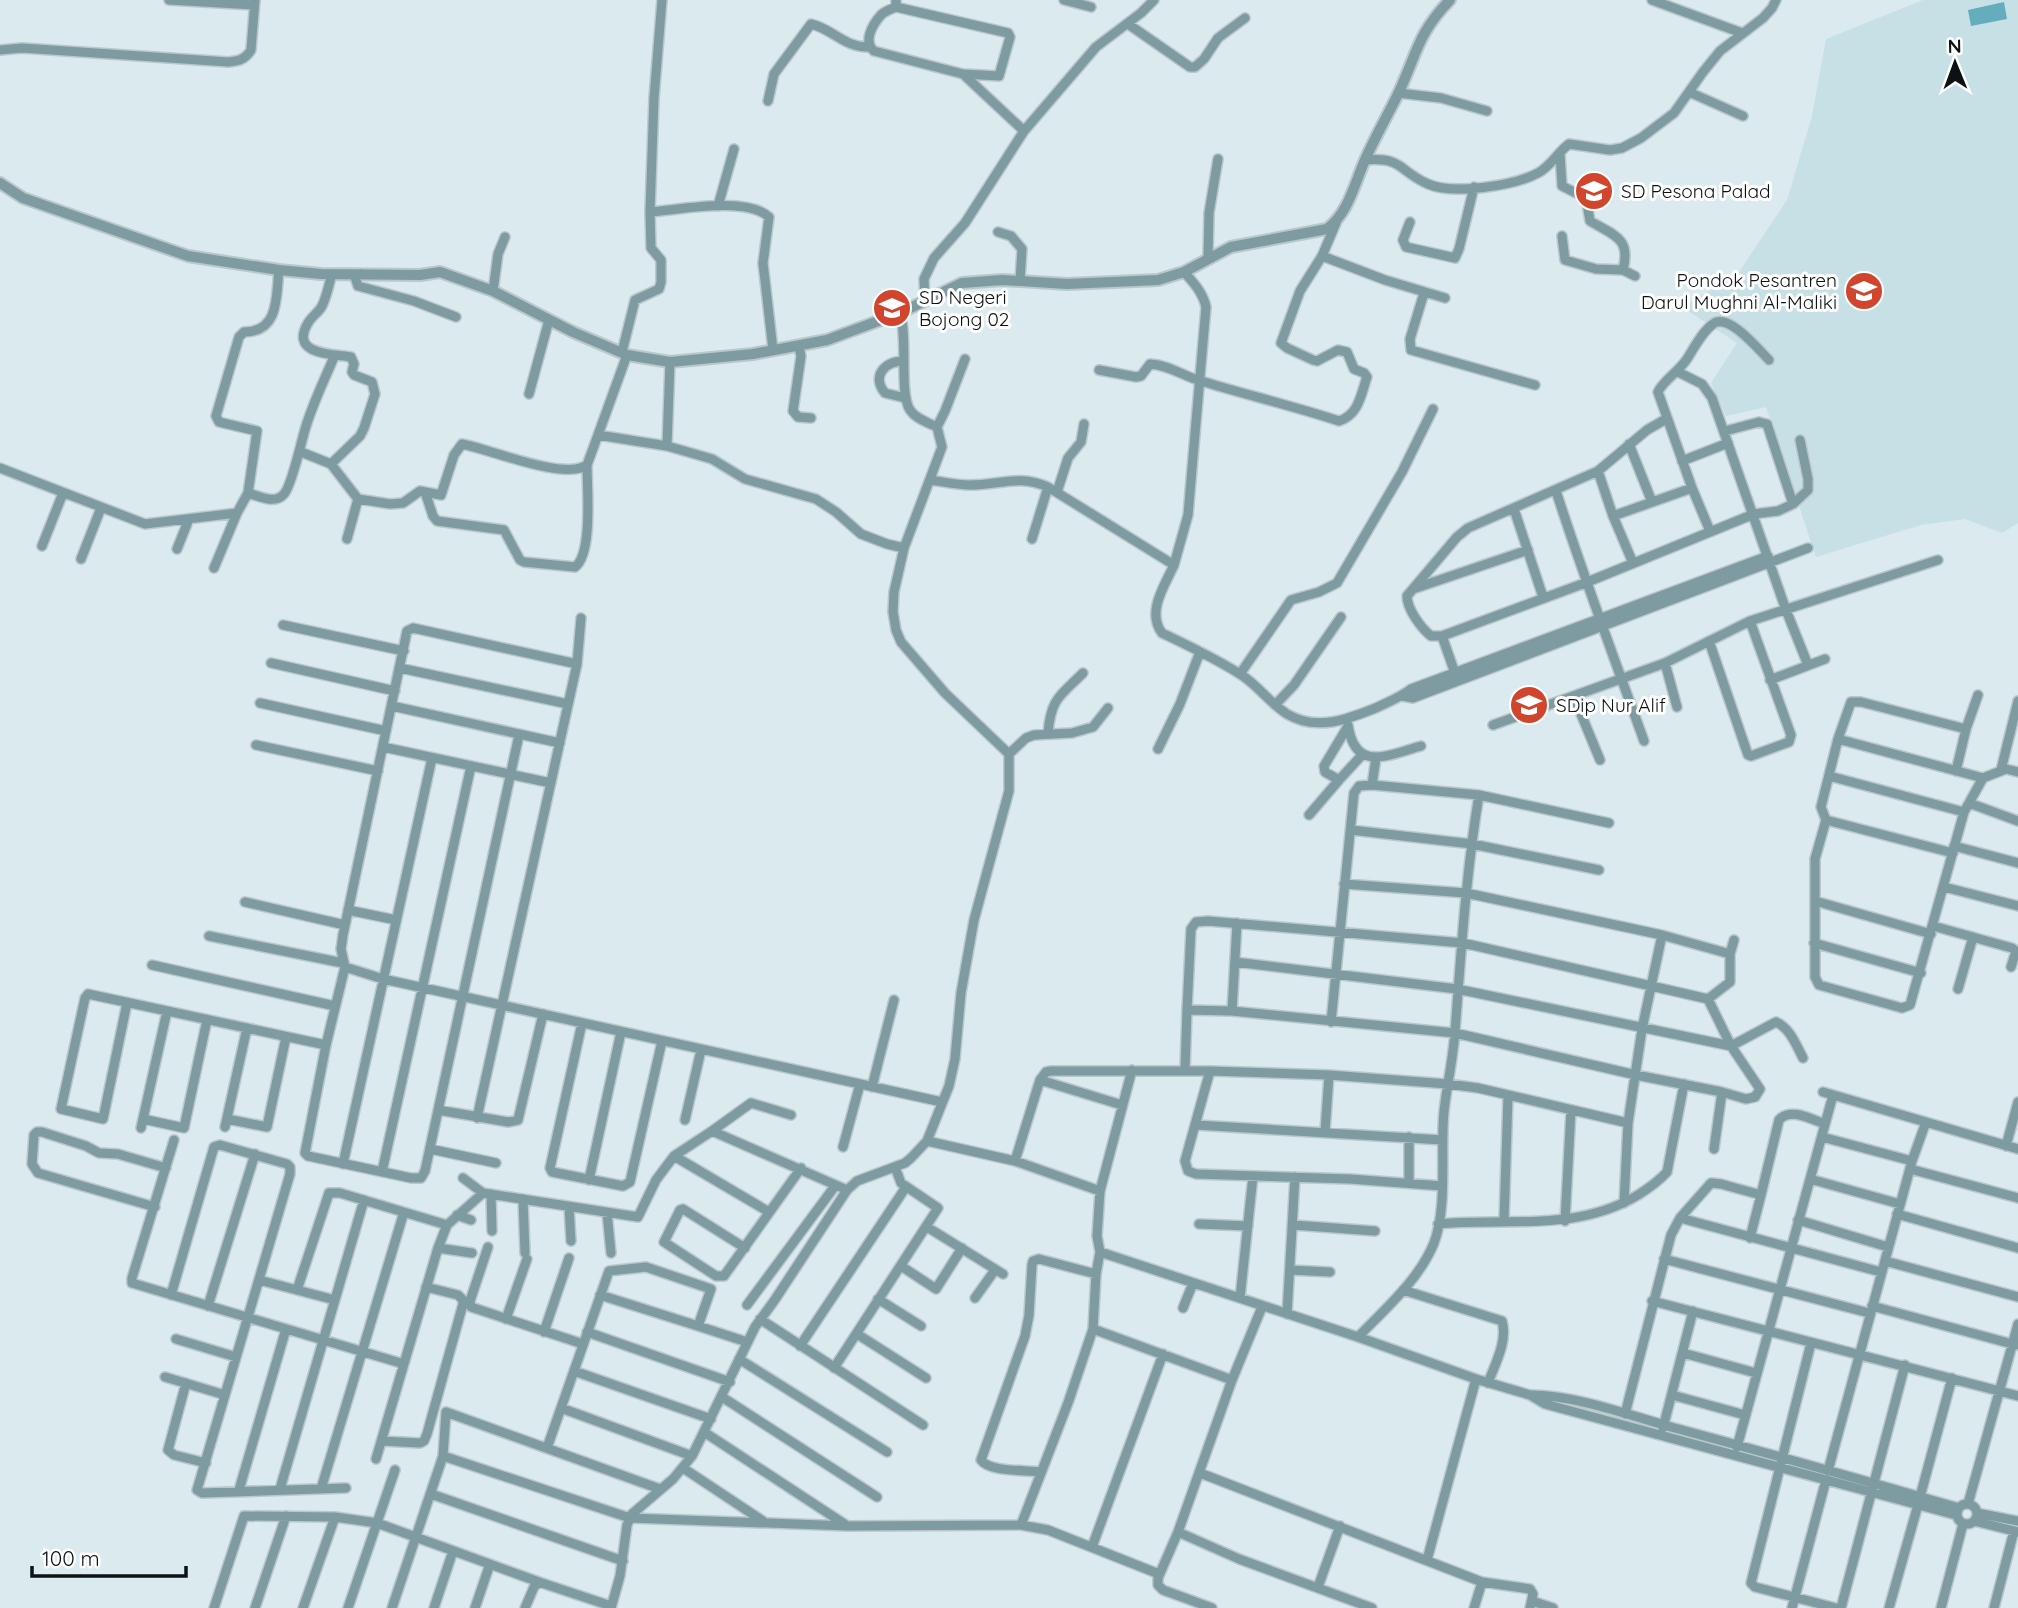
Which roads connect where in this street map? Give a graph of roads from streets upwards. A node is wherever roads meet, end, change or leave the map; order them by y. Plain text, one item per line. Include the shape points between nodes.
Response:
1 (169, 0) edge
2 (662, 0) edge
3 (1064, 0) edge
4 (1154, 0) edge
5 (1450, 0) edge
6 (1652, 0) edge
7 (1776, 0) edge
8 (206, 2) edge
9 (894, 2) edge
10 (255, 3) edge
11 (1091, 7) dead end
12 (1245, 18) dead end
13 (1128, 24) junction
14 (1741, 33) junction
15 (869, 47) junction
16 (0, 50) edge
17 (963, 74) junction
18 (1689, 92) junction
19 (1398, 93) junction
20 (768, 101) dead end
21 (1487, 111) dead end
22 (1743, 116) dead end
23 (1024, 131) junction
24 (734, 149) dead end
25 (1560, 154) junction
26 (1218, 159) dead end
27 (1365, 160) junction
28 (0, 183) edge
29 (1474, 187) junction
30 (718, 206) junction
31 (650, 212) junction
32 (1337, 221) junction
33 (1410, 222) dead end
34 (998, 232) dead end
35 (1562, 236) dead end
36 (505, 237) dead end
37 (1322, 256) junction
38 (1208, 258) junction
39 (279, 270) junction
40 (1623, 270) junction
41 (1184, 272) junction
42 (332, 274) junction
43 (360, 274) junction
44 (1635, 276) dead end
45 (1020, 281) junction
46 (493, 291) junction
47 (1424, 293) junction
48 (1445, 298) dead end
49 (925, 301) junction
50 (900, 313) junction
51 (456, 317) dead end
52 (550, 320) junction
53 (799, 346) junction
54 (773, 351) junction
55 (625, 353) junction
56 (334, 356) junction
57 (965, 359) dead end
58 (1769, 360) dead end
59 (904, 361) junction
60 (670, 362) junction
61 (1099, 370) dead end
62 (1678, 372) junction
63 (1198, 380) junction
64 (1535, 385) dead end
65 (529, 394) dead end
66 (905, 398) junction
67 (1433, 409) dead end
68 (811, 418) dead end
69 (1666, 419) junction
70 (1084, 425) dead end
71 (937, 427) junction
72 (1725, 431) junction
73 (598, 435) junction
74 (1800, 440) dead end
75 (1728, 443) junction
76 (1629, 444) junction
77 (667, 446) junction
78 (301, 452) junction
79 (1682, 461) junction
80 (331, 464) junction
81 (587, 465) junction
82 (0, 468) edge
83 (1598, 471) junction
84 (931, 480) junction
85 (1692, 488) junction
86 (1052, 489) junction
87 (1556, 491) junction
88 (425, 492) junction
89 (63, 493) junction
90 (248, 493) junction
91 (358, 499) junction
92 (1652, 502) junction
93 (1793, 504) junction
94 (101, 508) junction
95 (1514, 509) junction
96 (237, 513) junction
97 (1754, 514) junction
98 (1613, 516) junction
99 (189, 519) junction
100 (1710, 531) junction
101 (348, 539) dead end
102 (1032, 539) dead end
103 (42, 546) dead end
104 (904, 548) junction
105 (1808, 548) dead end
106 (177, 549) dead end
107 (1528, 550) junction
108 (81, 559) dead end
109 (1769, 559) junction
110 (1938, 560) dead end
111 (1633, 564) junction
112 (1174, 565) junction
113 (214, 568) dead end
114 (1586, 583) junction
115 (1412, 589) junction
116 (1543, 597) junction
117 (1786, 610) junction
118 (1341, 617) dead end
119 (581, 618) dead end
120 (1601, 620) junction
121 (1749, 621) junction
122 (283, 625) dead end
123 (1442, 636) junction
124 (1709, 641) junction
125 (404, 651) junction
126 (1200, 652) junction
127 (1825, 659) dead end
128 (271, 663) dead end
129 (1665, 663) junction
130 (577, 664) junction
131 (1808, 665) junction
132 (400, 668) junction
133 (1083, 673) dead end
134 (1240, 674) junction
135 (1456, 676) junction
136 (1621, 680) junction
137 (1770, 680) junction
138 (395, 691) junction
139 (1978, 695) dead end
140 (1574, 697) junction
141 (2018, 701) edge
142 (260, 703) dead end
143 (568, 704) junction
144 (1275, 705) junction
145 (392, 706) junction
146 (1108, 708) dead end
147 (1677, 708) dead end
148 (1348, 723) junction
149 (1493, 725) dead end
150 (1966, 730) junction
151 (386, 731) junction
152 (1048, 733) junction
153 (519, 735) junction
154 (1838, 739) junction
155 (1644, 741) dead end
156 (559, 744) junction
157 (256, 745) dead end
158 (1421, 746) dead end
159 (383, 747) junction
160 (1158, 748) dead end
161 (1009, 754) junction
162 (1362, 755) junction
163 (432, 758) junction
164 (1377, 758) junction
165 (1601, 760) dead end
166 (471, 766) junction
167 (2001, 770) junction
168 (378, 771) junction
169 (1956, 771) junction
170 (2018, 772) edge
171 (511, 775) junction
172 (1829, 776) junction
173 (1983, 778) junction
174 (1339, 780) junction
175 (551, 783) junction
176 (1372, 785) junction
177 (1479, 795) junction
178 (1969, 803) junction
179 (1964, 812) junction
180 (1309, 815) dead end
181 (1826, 820) junction
182 (2018, 821) edge
183 (1609, 822) dead end
184 (1351, 830) junction
185 (1472, 845) junction
186 (1954, 849) junction
187 (2018, 863) edge
188 (1599, 870) dead end
189 (1344, 884) junction
190 (1944, 887) junction
191 (1466, 893) junction
192 (1815, 901) junction
193 (245, 902) dead end
194 (2018, 906) edge
195 (348, 909) junction
196 (396, 920) junction
197 (1237, 923) junction
198 (345, 925) junction
199 (1932, 930) junction
200 (1339, 932) junction
201 (1662, 935) junction
202 (209, 936) dead end
203 (1973, 937) junction
204 (1734, 940) dead end
205 (1463, 943) junction
206 (1814, 943) junction
207 (1730, 954) junction
208 (1235, 962) junction
209 (152, 965) dead end
210 (344, 965) junction
211 (2011, 967) dead end
212 (1334, 973) junction
213 (1921, 973) junction
214 (383, 979) junction
215 (1651, 985) junction
216 (423, 988) junction
217 (1457, 989) junction
218 (1958, 989) dead end
219 (463, 996) junction
220 (1708, 999) junction
221 (894, 1000) dead end
222 (127, 1003) junction
223 (502, 1005) junction
224 (335, 1006) junction
225 (1187, 1010) junction
226 (167, 1011) junction
227 (1233, 1011) junction
228 (543, 1014) junction
229 (207, 1020) junction
230 (1331, 1021) junction
231 (582, 1023) junction
232 (247, 1028) junction
233 (1642, 1029) junction
234 (621, 1032) junction
235 (1455, 1033) junction
236 (286, 1037) junction
237 (662, 1041) junction
238 (326, 1045) junction
239 (1731, 1046) junction
240 (701, 1050) junction
241 (1804, 1058) dead end
242 (1132, 1070) junction
243 (1185, 1070) junction
244 (1209, 1071) junction
245 (1329, 1075) junction
246 (1636, 1075) junction
247 (1040, 1080) junction
248 (860, 1084) junction
249 (1448, 1084) junction
250 (1684, 1084) junction
251 (872, 1087) junction
252 (1722, 1092) junction
253 (1823, 1092) dead end
254 (1833, 1095) junction
255 (1508, 1096) junction
256 (942, 1102) junction
257 (2018, 1102) edge
258 (1122, 1105) junction
259 (438, 1110) junction
260 (1570, 1110) junction
261 (791, 1115) dead end
262 (477, 1118) junction
263 (685, 1120) dead end
264 (1628, 1122) junction
265 (1926, 1122) junction
266 (1825, 1124) junction
267 (1196, 1125) junction
268 (712, 1130) junction
269 (1325, 1132) junction
270 (1409, 1137) junction
271 (1822, 1137) junction
272 (174, 1140) dead end
273 (927, 1140) junction
274 (1443, 1140) junction
275 (2006, 1146) junction
276 (842, 1147) dead end
277 (430, 1149) junction
278 (1714, 1149) dead end
279 (2018, 1149) edge
280 (255, 1154) junction
281 (674, 1156) junction
282 (1015, 1161) junction
283 (496, 1163) dead end
284 (342, 1164) junction
285 (1911, 1165) junction
286 (895, 1167) junction
287 (166, 1168) junction
288 (801, 1168) junction
289 (382, 1172) junction
290 (1253, 1176) junction
291 (1295, 1177) junction
292 (463, 1178) dead end
293 (1810, 1179) junction
294 (589, 1180) junction
295 (1409, 1183) junction
296 (835, 1185) junction
297 (1442, 1186) junction
298 (906, 1187) junction
299 (847, 1190) junction
300 (1100, 1191) junction
301 (487, 1193) junction
302 (1761, 1195) junction
303 (2018, 1198) edge
304 (523, 1199) junction
305 (364, 1200) junction
306 (1624, 1203) junction
307 (1900, 1203) junction
308 (155, 1207) junction
309 (569, 1207) junction
310 (404, 1212) junction
311 (769, 1212) junction
312 (607, 1213) junction
313 (1897, 1214) junction
314 (457, 1215) junction
315 (1680, 1218) junction
316 (471, 1220) dead end
317 (1798, 1220) junction
318 (1504, 1221) junction
319 (1565, 1221) junction
320 (1199, 1224) dead end
321 (1438, 1224) junction
322 (447, 1225) junction
323 (1293, 1225) junction
324 (1248, 1226) junction
325 (927, 1227) junction
326 (492, 1231) dead end
327 (1375, 1231) dead end
328 (1750, 1238) junction
329 (571, 1241) dead end
330 (488, 1247) dead end
331 (1888, 1247) junction
332 (438, 1248) junction
333 (744, 1248) junction
334 (962, 1248) junction
335 (1791, 1248) junction
336 (2018, 1248) edge
337 (1100, 1252) junction
338 (472, 1253) dead end
339 (611, 1253) dead end
340 (569, 1258) dead end
341 (1664, 1259) junction
342 (1885, 1261) junction
343 (901, 1266) junction
344 (1290, 1270) junction
345 (1330, 1272) dead end
346 (1881, 1272) junction
347 (1096, 1273) junction
348 (259, 1280) junction
349 (1194, 1283) junction
350 (426, 1287) junction
351 (1779, 1289) junction
352 (297, 1290) junction
353 (1404, 1290) junction
354 (171, 1295) junction
355 (600, 1295) junction
356 (2018, 1297) edge
357 (975, 1298) dead end
358 (1240, 1298) junction
359 (878, 1299) junction
360 (335, 1300) junction
361 (1653, 1301) junction
362 (747, 1305) dead end
363 (208, 1306) junction
364 (1262, 1307) junction
365 (1182, 1308) dead end
366 (1870, 1310) junction
367 (1693, 1311) junction
368 (1287, 1314) junction
369 (248, 1318) junction
370 (506, 1319) junction
371 (760, 1319) junction
372 (2018, 1324) edge
373 (698, 1326) junction
374 (921, 1326) dead end
375 (286, 1329) junction
376 (1093, 1329) junction
377 (1768, 1330) junction
378 (544, 1332) junction
379 (587, 1332) junction
380 (857, 1334) junction
381 (1358, 1336) junction
382 (176, 1339) dead end
383 (324, 1340) junction
384 (747, 1342) junction
385 (1811, 1343) junction
386 (583, 1345) junction
387 (2015, 1345) edge
388 (800, 1346) junction
389 (362, 1351) junction
390 (1683, 1353) junction
391 (1163, 1354) junction
392 (1859, 1354) junction
393 (236, 1357) junction
394 (740, 1359) junction
395 (404, 1364) junction
396 (1905, 1365) junction
397 (834, 1368) junction
398 (574, 1371) junction
399 (1756, 1373) junction
400 (165, 1377) dead end
401 (926, 1378) dead end
402 (1952, 1378) junction
403 (1476, 1379) junction
404 (1232, 1380) junction
405 (730, 1382) junction
406 (1489, 1382) junction
407 (186, 1383) junction
408 (2001, 1391) junction
409 (225, 1395) junction
410 (1530, 1395) junction
411 (1672, 1395) junction
412 (2018, 1396) edge
413 (722, 1397) junction
414 (561, 1408) junction
415 (1625, 1414) junction
416 (1745, 1415) junction
417 (711, 1419) junction
418 (1664, 1425) junction
419 (923, 1426) dead end
420 (704, 1432) junction
421 (1660, 1435) junction
422 (1695, 1439) junction
423 (382, 1441) junction
424 (547, 1448) junction
425 (1736, 1450) junction
426 (887, 1452) dead end
427 (692, 1455) junction
428 (443, 1456) junction
429 (376, 1459) dead end
430 (1781, 1462) junction
431 (206, 1463) junction
432 (683, 1468) junction
433 (395, 1470) dead end
434 (1041, 1472) junction
435 (1200, 1473) junction
436 (1827, 1475) junction
437 (1874, 1482) junction
438 (346, 1488) dead end
439 (280, 1489) junction
440 (321, 1489) junction
441 (660, 1489) junction
442 (239, 1490) junction
443 (1872, 1493) junction
444 (431, 1494) junction
445 (877, 1497) dead end
446 (1919, 1501) junction
447 (1961, 1509) junction
448 (286, 1516) junction
449 (335, 1517) junction
450 (1975, 1517) junction
451 (630, 1518) junction
452 (377, 1523) junction
453 (766, 1523) junction
454 (1963, 1524) junction
455 (2017, 1524) edge
456 (1021, 1525) junction
457 (848, 1526) junction
458 (1340, 1526) junction
459 (1178, 1532) junction
460 (417, 1538) junction
461 (1092, 1547) junction
462 (453, 1551) junction
463 (1427, 1560) junction
464 (622, 1561) junction
465 (490, 1564) junction
466 (1159, 1574) junction
467 (539, 1582) junction
468 (1482, 1583) junction
469 (1318, 1587) junction
470 (1794, 1597) junction
471 (1531, 1605) edge
472 (611, 1607) edge
473 (214, 1608) edge
474 (255, 1608) edge
475 (303, 1608) edge
476 (348, 1608) edge
477 (392, 1608) edge
478 (434, 1608) edge
479 (475, 1608) edge
480 (526, 1608) edge
481 (1212, 1608) edge
482 (1372, 1608) edge
483 (1474, 1608) edge
484 (1553, 1608) edge
485 (1792, 1608) edge
486 (1838, 1608) edge
487 (1889, 1608) edge
488 (1941, 1608) edge
489 (1994, 1608) edge

1 - 8 street
2 - 31 street
3 - 11 street
4 - 13 street
5 - 19 street via 1421,36
6 - 14 street
7 - 14 street via 1769,13
8 - 10 street
9 - 15 street via 882,13
9 - 17 street via 1009,34 999,76
10 - 16 street via 251,50 238,61
12 - 13 street via 1218,38 1195,67
13 - 23 street via 1097,47
14 - 18 street via 1720,51
15 - 17 street via 880,54
15 - 20 street via 846,43 811,24 774,74
17 - 23 street
18 - 22 street
18 - 25 street via 1675,113 1631,144 1603,150 1569,144
19 - 21 street via 1441,98
19 - 27 street
23 - 49 street via 965,223 934,258 924,279
24 - 30 street
25 - 29 street via 1522,179
25 - 40 street via 1562,186 1586,198 1590,221 1625,245
26 - 38 street via 1209,213
27 - 29 street via 1399,164 1436,187
27 - 32 street
28 - 39 street via 23,198 188,256
29 - 33 street via 1455,258 1406,247 1403,240
30 - 31 street
30 - 54 street via 751,208 769,217 763,263
31 - 55 street via 651,248 661,260 660,286 635,300
32 - 37 street
32 - 38 street via 1317,232 1231,247
34 - 45 street via 1011,236 1022,249
35 - 40 street via 1565,260
36 - 46 street
37 - 47 street
37 - 63 street via 1300,291 1281,343 1317,361 1338,350 1347,352 1354,369 1367,377 1355,411 1339,421
38 - 41 street
39 - 42 street
39 - 90 street via 275,309 255,332 239,337 216,416 219,422 257,431
40 - 44 street
41 - 45 street via 1137,282
41 - 63 street via 1199,289 1206,307
42 - 43 street
42 - 56 street via 323,304 309,321 304,338 314,350
43 - 46 street via 440,272
43 - 51 street via 355,277 358,286
45 - 49 street via 962,283
46 - 52 street
47 - 48 street
47 - 64 street via 1411,350
49 - 50 street
50 - 53 street
50 - 59 street
52 - 55 street
52 - 65 street
53 - 54 street
53 - 68 street via 793,411 798,417
54 - 60 street
55 - 60 street
55 - 73 street
56 - 78 street via 304,432
56 - 80 street via 351,358 354,375 372,382 375,394 360,436
57 - 71 street
58 - 62 street via 1722,320 1709,327
59 - 66 street
59 - 66 street via 887,364 879,381 885,393
60 - 77 street
61 - 63 street via 1139,377 1152,364
62 - 69 street via 1659,388
62 - 72 street via 1702,384
63 - 112 street via 1188,515
66 - 71 street via 919,419
67 - 134 street via 1337,583 1291,600
69 - 76 street
69 - 79 street
70 - 86 street via 1081,442
71 - 84 street via 942,447
72 - 75 street
72 - 93 street via 1753,422 1767,424
73 - 77 street
73 - 81 street
74 - 93 street via 1808,490
75 - 79 street
75 - 97 street
76 - 83 street
76 - 92 street
77 - 104 street via 712,459 745,479 810,497 861,534
78 - 80 street
78 - 90 street via 285,494 268,499
79 - 85 street
80 - 91 street
81 - 88 street via 563,470 462,444 443,493
81 - 88 street via 586,531 583,556 575,567 520,560 504,530 437,521
82 - 89 street
83 - 87 street
83 - 98 street
84 - 86 street via 971,485 1022,480
84 - 104 street
85 - 92 street
85 - 100 street
86 - 102 street
86 - 112 street
87 - 95 street
87 - 114 street
88 - 91 street via 416,492 403,503
89 - 94 street
89 - 103 street
90 - 96 street
91 - 101 street
92 - 98 street
93 - 97 street
94 - 99 street via 145,524
94 - 108 street
95 - 107 street
95 - 115 street via 1468,528
96 - 99 street
96 - 113 street
97 - 100 street
97 - 109 street
98 - 111 street
99 - 106 street
100 - 111 street
104 - 161 street via 893,612 901,642 945,693
105 - 109 street
107 - 115 street
107 - 116 street
109 - 117 street
109 - 120 street
110 - 117 street
111 - 114 street
112 - 126 street via 1157,602 1157,626
114 - 116 street
114 - 120 street
115 - 123 street via 1407,604 1426,632
116 - 123 street
117 - 121 street
117 - 131 street
118 - 144 street
119 - 130 street
120 - 135 street
120 - 136 street
121 - 124 street
121 - 137 street
122 - 125 street
123 - 135 street
124 - 129 street
124 - 137 street via 1749,755 1791,739
125 - 130 street via 407,631 413,628
125 - 132 street
126 - 134 street
126 - 160 street
127 - 131 street
128 - 138 street
129 - 136 street
129 - 147 street
130 - 143 street
131 - 137 street
132 - 138 street
132 - 143 street
133 - 152 street via 1057,698
134 - 144 street
135 - 148 street via 1411,689
136 - 140 street
136 - 155 street
138 - 145 street
139 - 150 street
140 - 149 street
140 - 165 street
141 - 167 street
142 - 151 street
143 - 156 street
144 - 148 street via 1300,721
145 - 151 street
145 - 153 street
146 - 152 street via 1084,731
148 - 162 street via 1353,744
148 - 174 street via 1324,766 1325,772
150 - 154 street via 1851,702
150 - 169 street
151 - 159 street
152 - 161 street via 1026,738
153 - 156 street
153 - 171 street
154 - 169 street
154 - 172 street
156 - 175 street
157 - 168 street
158 - 164 street
159 - 163 street
159 - 168 street
161 - 256 street via 1009,791 974,920 955,1059
162 - 164 street
162 - 174 street
163 - 166 street
163 - 196 street
164 - 176 street
166 - 171 street
166 - 216 street
167 - 170 street
167 - 173 street
168 - 195 street
169 - 173 street
171 - 175 street
171 - 219 street
172 - 179 street
172 - 181 street via 1821,807
173 - 178 street
174 - 180 street
175 - 223 street
176 - 177 street
176 - 184 street via 1362,785 1354,793
177 - 183 street
177 - 185 street
178 - 179 street
178 - 182 street
179 - 186 street
181 - 186 street
181 - 192 street via 1815,859
184 - 185 street
184 - 189 street
185 - 188 street
185 - 191 street
186 - 187 street
186 - 190 street
189 - 191 street
189 - 200 street
190 - 194 street
190 - 199 street
191 - 201 street
191 - 205 street
192 - 199 street
192 - 206 street
193 - 198 street
195 - 196 street
195 - 198 street
196 - 214 street
197 - 200 street
197 - 208 street
197 - 225 street via 1208,920 1196,922 1191,929
198 - 210 street
199 - 203 street
199 - 213 street
200 - 205 street
200 - 212 street
201 - 207 street
201 - 215 street
202 - 210 street
203 - 211 street via 2016,951
203 - 218 street
204 - 207 street
205 - 215 street
205 - 217 street
206 - 213 street
206 - 213 street via 1819,985 1906,1008
207 - 220 street via 1730,982
208 - 212 street
208 - 227 street
209 - 224 street
210 - 214 street
210 - 224 street
212 - 217 street
212 - 230 street
214 - 216 street
214 - 284 street
215 - 220 street
215 - 233 street
216 - 219 street
216 - 289 street
217 - 233 street
217 - 235 street
219 - 223 street
219 - 259 street
220 - 239 street
221 - 251 street
222 - 222 street via 86,995 61,1109 103,1119
222 - 226 street
223 - 228 street
223 - 262 street
224 - 238 street
225 - 227 street
225 - 243 street
226 - 229 street
226 - 229 street via 142,1124 184,1128
227 - 230 street
228 - 231 street
228 - 262 street via 518,1120
229 - 232 street
230 - 235 street
231 - 234 street
231 - 294 street via 550,1166 552,1172
232 - 236 street
232 - 236 street via 226,1123 267,1127
233 - 239 street
233 - 246 street
234 - 237 street
234 - 294 street
235 - 246 street
235 - 249 street
236 - 238 street
237 - 240 street
237 - 294 street via 630,1182 623,1186
238 - 284 street via 304,1153
239 - 241 street via 1776,1022 1788,1031
239 - 252 street via 1760,1088 1751,1099
240 - 248 street
240 - 263 street
242 - 243 street
242 - 247 street via 1046,1072
242 - 258 street
243 - 244 street
244 - 245 street
244 - 267 street
245 - 249 street
245 - 269 street
246 - 250 street
246 - 264 street
247 - 258 street
247 - 282 street
248 - 251 street
248 - 276 street
249 - 255 street
249 - 274 street
250 - 252 street
250 - 306 street via 1667,1171
251 - 256 street
252 - 278 street
253 - 254 street
254 - 265 street
254 - 266 street
255 - 260 street
255 - 318 street
256 - 273 street
257 - 275 street
258 - 300 street
259 - 262 street
259 - 277 street
260 - 264 street
260 - 319 street
261 - 268 street via 751,1103
264 - 306 street
265 - 275 street
265 - 285 street
266 - 271 street
266 - 302 street via 1788,1114 1779,1120
267 - 269 street
267 - 290 street via 1185,1161 1188,1171
268 - 281 street
268 - 288 street
269 - 270 street
270 - 274 street
270 - 295 street
271 - 285 street
271 - 293 street
272 - 287 street
273 - 282 street
273 - 286 street
274 - 297 street
275 - 279 street
277 - 283 street
277 - 289 street via 421,1178
280 - 348 street via 290,1167
280 - 354 street via 220,1144 214,1147
280 - 363 street
281 - 311 street
281 - 312 street via 638,1217
282 - 300 street
284 - 289 street
285 - 303 street
285 - 307 street
286 - 298 street
286 - 299 street via 857,1181
287 - 308 street
287 - 308 street via 99,1153 42,1132 34,1135 32,1164 38,1173
288 - 296 street
288 - 311 street
290 - 291 street
290 - 324 street
291 - 295 street
291 - 323 street
292 - 301 street
293 - 307 street
293 - 317 street
295 - 297 street
296 - 299 street
296 - 362 street
297 - 321 street
298 - 325 street via 938,1208
298 - 388 street
299 - 371 street
300 - 337 street
301 - 304 street
301 - 314 street
301 - 326 street
302 - 315 street via 1711,1183
302 - 328 street
304 - 309 street
304 - 370 street via 526,1256
305 - 310 street
305 - 352 street via 334,1192 326,1196
305 - 360 street
306 - 319 street
307 - 313 street
308 - 354 street via 131,1281
309 - 312 street
309 - 329 street
310 - 322 street
310 - 389 street
311 - 333 street
312 - 339 street
313 - 331 street
313 - 336 street
314 - 316 street
314 - 322 street
315 - 328 street
315 - 341 street
317 - 331 street
317 - 335 street
318 - 319 street
318 - 321 street
320 - 324 street
321 - 353 street via 1427,1258
322 - 332 street
323 - 327 street
323 - 344 street
324 - 358 street
325 - 334 street
325 - 343 street
328 - 335 street
330 - 370 street via 471,1307
331 - 342 street
332 - 338 street
332 - 350 street
333 - 333 street via 721,1278 668,1247 664,1240 683,1209
334 - 343 street via 936,1289
334 - 357 street via 999,1272
335 - 346 street
335 - 351 street
337 - 347 street
337 - 349 street
340 - 378 street
341 - 351 street
341 - 361 street
342 - 346 street
342 - 356 street
343 - 359 street
344 - 345 street
344 - 368 street
346 - 366 street
347 - 376 street
347 - 434 street via 1033,1261 1024,1336 981,1460 995,1468
348 - 352 street
348 - 369 street
349 - 358 street
349 - 365 street
350 - 395 street
350 - 423 street via 463,1300 427,1434 420,1443
351 - 366 street
351 - 377 street
352 - 360 street
353 - 381 street
353 - 406 street via 1502,1321 1500,1350
354 - 363 street
355 - 373 street
355 - 373 street via 609,1271 646,1267 711,1289
355 - 379 street
358 - 364 street
359 - 374 street
359 - 380 street
360 - 383 street
361 - 367 street
361 - 415 street
363 - 369 street
364 - 368 street
364 - 404 street
366 - 387 street
366 - 392 street
367 - 377 street
367 - 390 street
368 - 381 street
369 - 375 street
369 - 393 street
370 - 378 street
371 - 384 street
371 - 388 street
372 - 387 street
373 - 384 street
375 - 383 street
375 - 442 street
376 - 391 street
376 - 434 street
377 - 385 street
377 - 399 street
378 - 386 street
379 - 386 street
379 - 405 street
380 - 397 street
380 - 401 street
381 - 403 street
382 - 393 street
383 - 389 street
383 - 439 street
384 - 394 street
385 - 392 street
385 - 430 street
386 - 398 street
387 - 408 street
388 - 397 street
389 - 395 street
389 - 440 street
390 - 399 street
390 - 411 street
391 - 404 street
391 - 461 street
392 - 396 street
392 - 436 street
393 - 409 street
394 - 405 street
394 - 426 street
395 - 423 street
396 - 402 street
396 - 437 street
397 - 419 street
398 - 414 street
398 - 417 street
399 - 416 street
400 - 407 street
402 - 408 street
402 - 446 street
403 - 406 street
403 - 463 street
404 - 435 street
405 - 413 street
406 - 410 street
407 - 409 street
407 - 431 street via 168,1450
408 - 412 street
408 - 447 street
409 - 431 street
410 - 415 street via 1549,1395
410 - 421 street via 1545,1404
411 - 416 street
411 - 418 street
413 - 417 street
413 - 445 street
414 - 424 street
414 - 427 street
415 - 418 street
416 - 425 street
417 - 420 street
418 - 421 street
418 - 422 street
420 - 427 street
420 - 457 street
421 - 422 street
422 - 425 street
423 - 429 street
424 - 428 street via 446,1412
424 - 441 street
425 - 430 street
427 - 432 street
428 - 444 street
428 - 451 street
430 - 436 street
430 - 470 street via 1751,1583
431 - 442 street via 198,1491
432 - 441 street
432 - 453 street
433 - 452 street
434 - 456 street
435 - 458 street
435 - 459 street
436 - 437 street
436 - 443 street
436 - 470 street
437 - 443 street
437 - 446 street
438 - 440 street
439 - 440 street
439 - 442 street
441 - 451 street
443 - 446 street
443 - 486 street
444 - 460 street
444 - 464 street
446 - 447 street
446 - 487 street
447 - 450 street via 1974,1507
447 - 454 street
448 - 449 street
448 - 473 street via 244,1516
448 - 474 street
449 - 452 street
449 - 475 street
450 - 454 street
450 - 455 street
451 - 453 street
451 - 464 street
452 - 460 street
452 - 476 street
453 - 457 street
454 - 488 street
455 - 489 street
456 - 457 street
456 - 461 street
458 - 463 street
458 - 469 street
459 - 466 street
459 - 469 street
460 - 462 street
460 - 477 street
461 - 466 street
462 - 465 street
462 - 478 street
463 - 468 street
464 - 472 street
465 - 467 street
465 - 479 street
466 - 481 street via 1160,1588
467 - 472 street
467 - 480 street
468 - 471 street via 1530,1590
468 - 483 street
469 - 482 street
470 - 485 street
470 - 486 street
471 - 484 street

